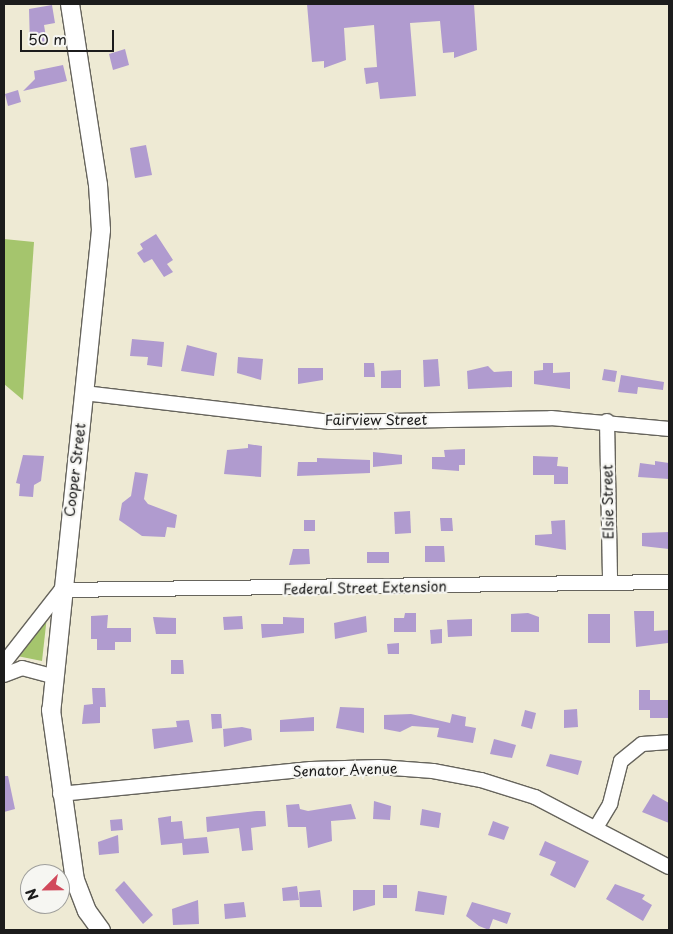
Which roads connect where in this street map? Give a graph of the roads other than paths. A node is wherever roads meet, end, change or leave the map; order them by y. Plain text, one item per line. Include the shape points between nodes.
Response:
1 (70, 4) edge
2 (84, 394) junction
3 (607, 421) junction
4 (669, 430) edge
5 (669, 582) edge
6 (610, 583) junction
7 (61, 590) junction
8 (4, 663) edge
9 (4, 675) edge
10 (51, 676) junction
11 (669, 742) edge
12 (60, 794) junction
13 (597, 826) junction
14 (669, 867) edge
15 (101, 930) edge

1 - 2 street, Cooper Street via 101,214
2 - 3 street, Fairview Street via 347,423 508,418
2 - 7 street, Cooper Street
3 - 4 street, Fairview Street
3 - 6 street, Elsie Street
5 - 6 street, Federal Street Extension
6 - 7 street, Federal Street Extension
7 - 8 street
7 - 10 street, Cooper Street
9 - 10 street via 22,668
10 - 12 street, Cooper Street via 52,737
11 - 13 street via 638,746 621,761 610,804
12 - 13 street, Senator Avenue via 311,769 397,768 499,785
12 - 15 street, Cooper Street via 75,880 87,911
13 - 14 street, Senator Avenue

